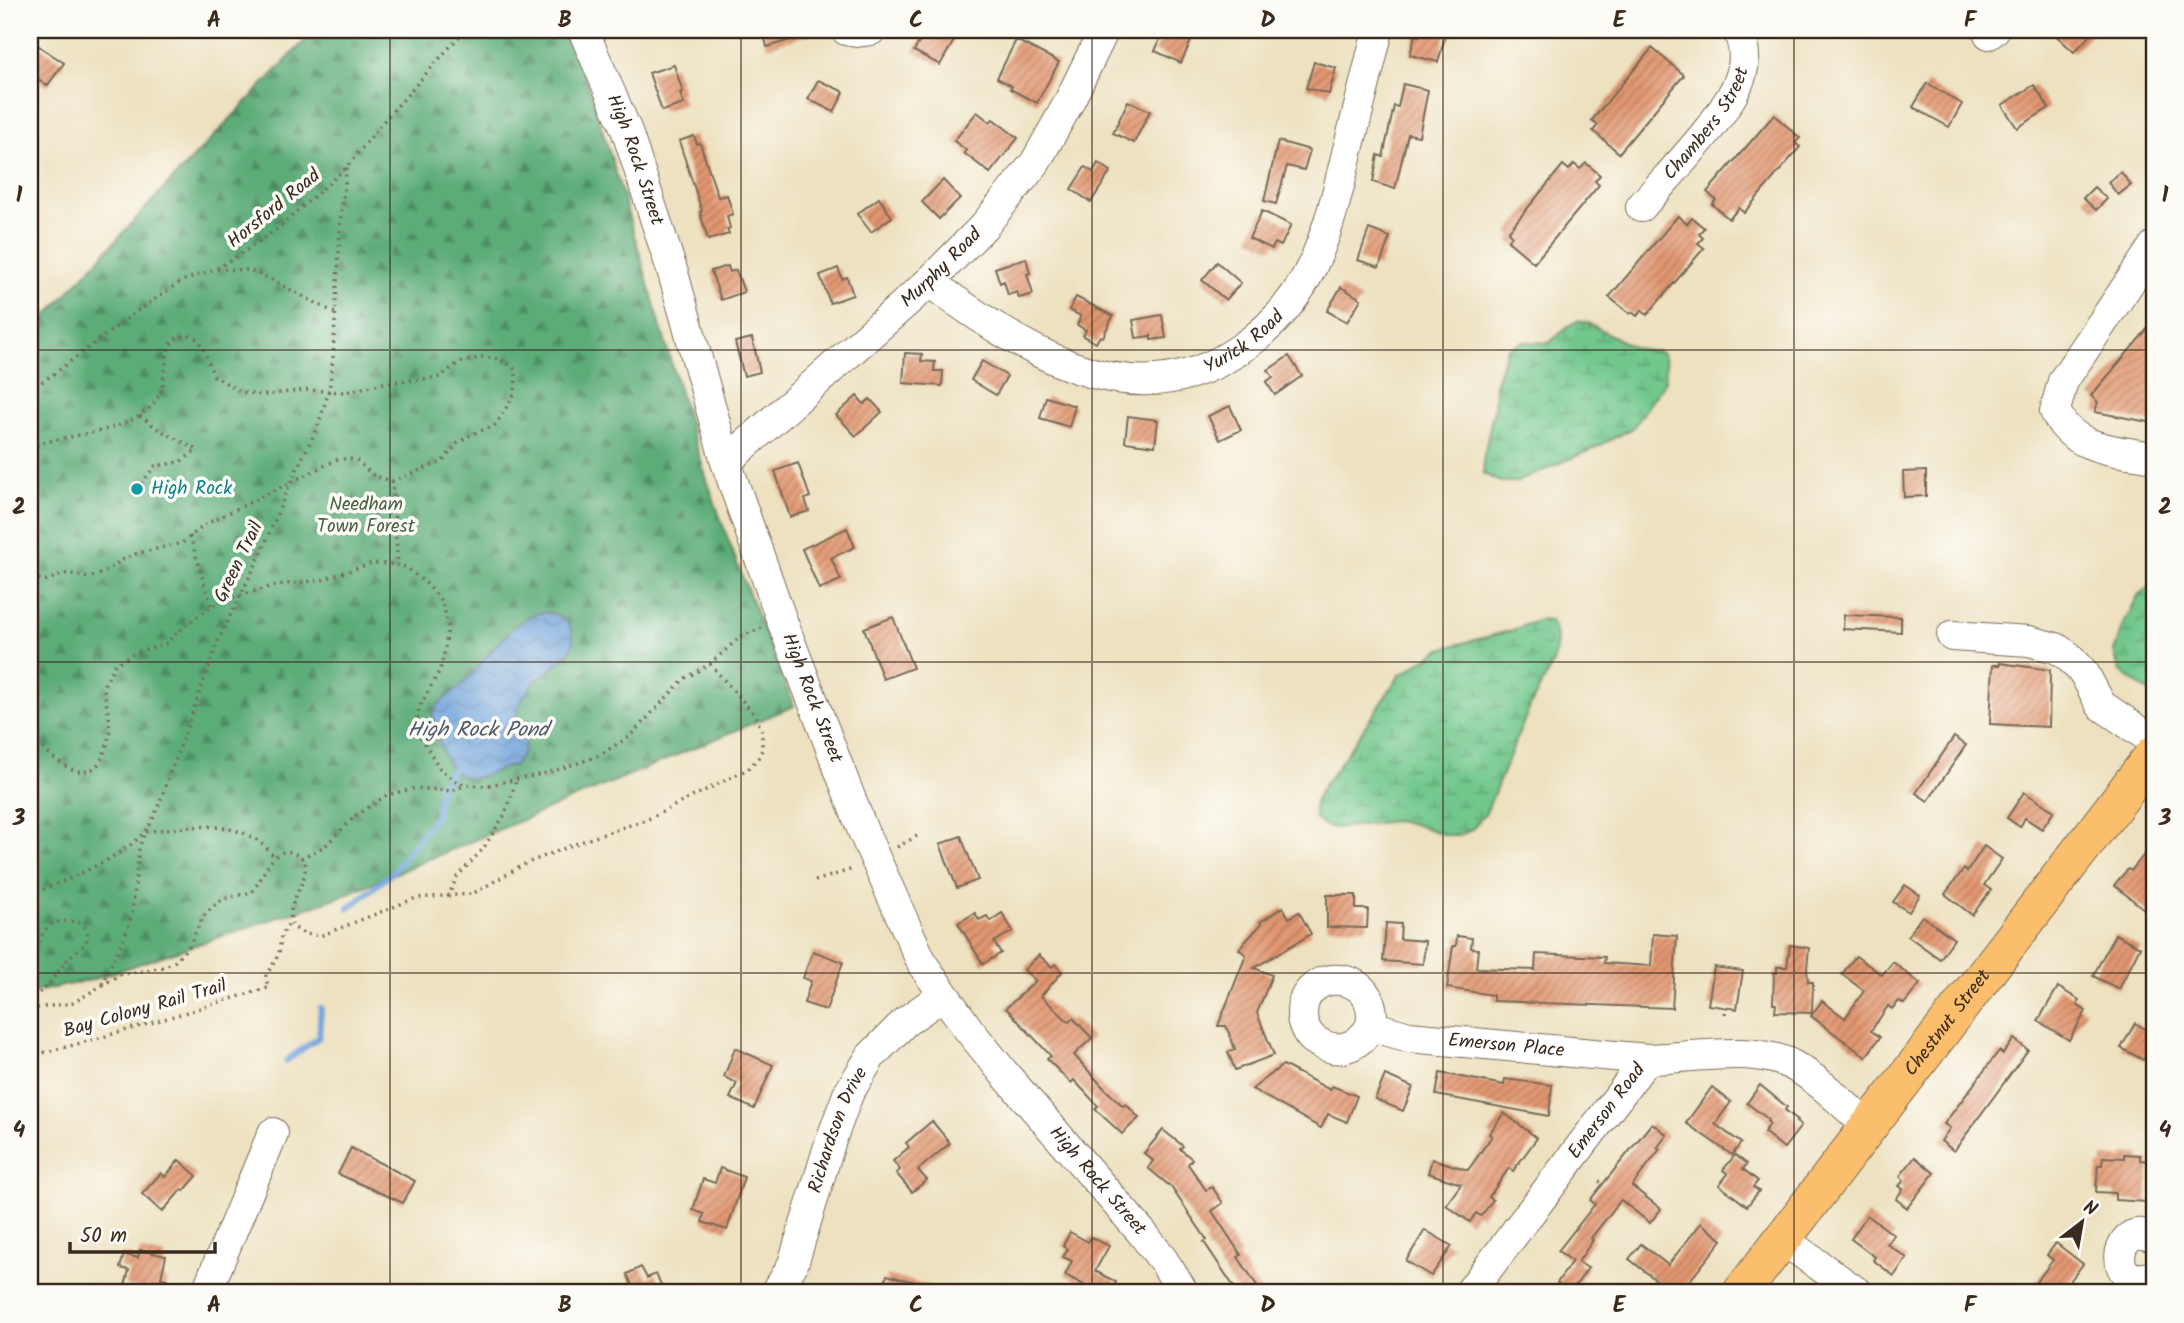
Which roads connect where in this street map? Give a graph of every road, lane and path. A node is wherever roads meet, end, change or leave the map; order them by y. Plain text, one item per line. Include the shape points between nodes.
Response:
1 (465, 30) edge
2 (583, 30) edge
3 (846, 30) edge
4 (872, 30) edge
5 (1104, 30) edge
6 (1378, 30) edge
7 (1738, 30) edge
8 (347, 167) junction
9 (1641, 207) dead end
10 (2154, 246) edge
11 (215, 269) junction
12 (929, 282) junction
13 (336, 313) junction
14 (30, 390) edge
15 (329, 391) junction
16 (139, 415) junction
17 (30, 448) edge
18 (2154, 457) edge
19 (726, 463) junction
20 (392, 481) junction
21 (290, 483) junction
22 (137, 489) dead end
23 (190, 536) junction
24 (398, 565) junction
25 (30, 576) edge
26 (240, 594) junction
27 (211, 606) junction
28 (782, 621) junction
29 (1952, 636) dead end
30 (710, 664) junction
31 (30, 732) edge
32 (2154, 741) edge
33 (2154, 754) edge
34 (516, 781) junction
35 (466, 785) junction
36 (30, 787) edge
37 (30, 813) edge
38 (145, 832) junction
39 (274, 858) junction
40 (301, 858) junction
41 (30, 895) edge
42 (448, 897) junction
43 (291, 921) junction
44 (30, 951) edge
45 (102, 984) junction
46 (943, 995) junction
47 (30, 997) edge
48 (1726, 1008) dead end
49 (30, 1009) edge
50 (1725, 1014) dead end
51 (1371, 1026) dead end
52 (30, 1056) edge
53 (1647, 1059) junction
54 (1869, 1127) junction
55 (273, 1133) dead end
56 (2154, 1238) edge
57 (1782, 1239) junction
58 (2132, 1281) edge
59 (206, 1293) edge
60 (776, 1293) edge
61 (1184, 1293) edge
62 (1469, 1293) edge
63 (1741, 1293) edge
64 (1858, 1293) edge

1 - 8 path, Horsford Road
2 - 19 street, High Rock Street via 626,129 673,273
3 - 4 street
5 - 12 street, Murphy Road via 1035,163 984,226
6 - 12 street, Yurick Road via 1333,212 1312,267 1285,311 1226,359 1185,376 1141,379 1093,374 1028,347
7 - 9 street, Chambers Street via 1744,45 1743,71 1729,103
8 - 11 path, Horsford Road via 257,244
8 - 13 path, Green Trail
10 - 18 street via 2063,382 2055,411 2065,429 2082,442
11 - 13 path via 249,270
11 - 14 path, Horsford Road via 182,281
12 - 19 street, Murphy Road
13 - 15 path, Green Trail
15 - 16 path via 242,392 214,376 202,346 188,335 173,341 161,392
15 - 20 path via 440,377 458,363 482,357 499,359 516,371 515,393 494,426 458,443 434,466
15 - 21 path, Green Trail via 318,426
16 - 17 path
16 - 22 path via 197,450 180,462 155,466
19 - 28 street, High Rock Street
20 - 21 path via 374,476 349,458 326,463
20 - 24 path
21 - 23 path via 237,507
21 - 26 path, Green Trail
23 - 25 path via 182,543 124,559 88,578 68,573 44,581
23 - 27 path
24 - 26 path via 372,563 322,580
24 - 35 path via 412,570 444,608 446,648 437,677 420,706 418,724 426,749 440,769
26 - 27 path
26 - 38 path, Green Trail
27 - 31 path via 165,644 128,655 112,668 104,685 111,731 95,768 72,769
28 - 30 path via 740,637
28 - 46 street, High Rock Street via 923,965
29 - 32 street via 2029,641 2056,648 2084,673 2101,705
30 - 34 path via 684,679 629,737 596,757
30 - 42 path via 758,720 763,742 753,765 648,820 543,856 472,894
33 - 54 main road, Chestnut Street
34 - 35 path
34 - 42 path via 505,814 483,849 457,877
35 - 40 path via 451,791 416,788 387,795 355,816 325,846
36 - 37 path via 36,802
38 - 39 path via 227,827 260,844
38 - 41 path, Green Trail via 114,855
38 - 45 path via 132,915
39 - 40 path via 288,853
39 - 45 path via 252,892 223,899 206,913 189,946 174,962 119,975
40 - 43 path via 305,877 292,903
42 - 43 path via 416,898 320,936 299,931
43 - 52 path, Bay Colony Rail Trail via 267,976 268,988 114,1036
44 - 47 path via 36,949 47,928 58,922 75,922 85,928 85,943 46,987
45 - 49 path via 73,1003
46 - 60 street, Richardson Drive via 905,1022 871,1056 848,1094 793,1264
46 - 61 street, High Rock Street via 1143,1234
48 - 50 path
51 - 53 street, Emerson Place via 1409,1037
53 - 54 street, Emerson Road via 1741,1055 1783,1061
53 - 62 street, Emerson Road
54 - 57 main road, Chestnut Street
55 - 59 street
56 - 58 street via 2134,1235 2121,1246 2120,1262
57 - 63 main road, Chestnut Street
57 - 64 street

